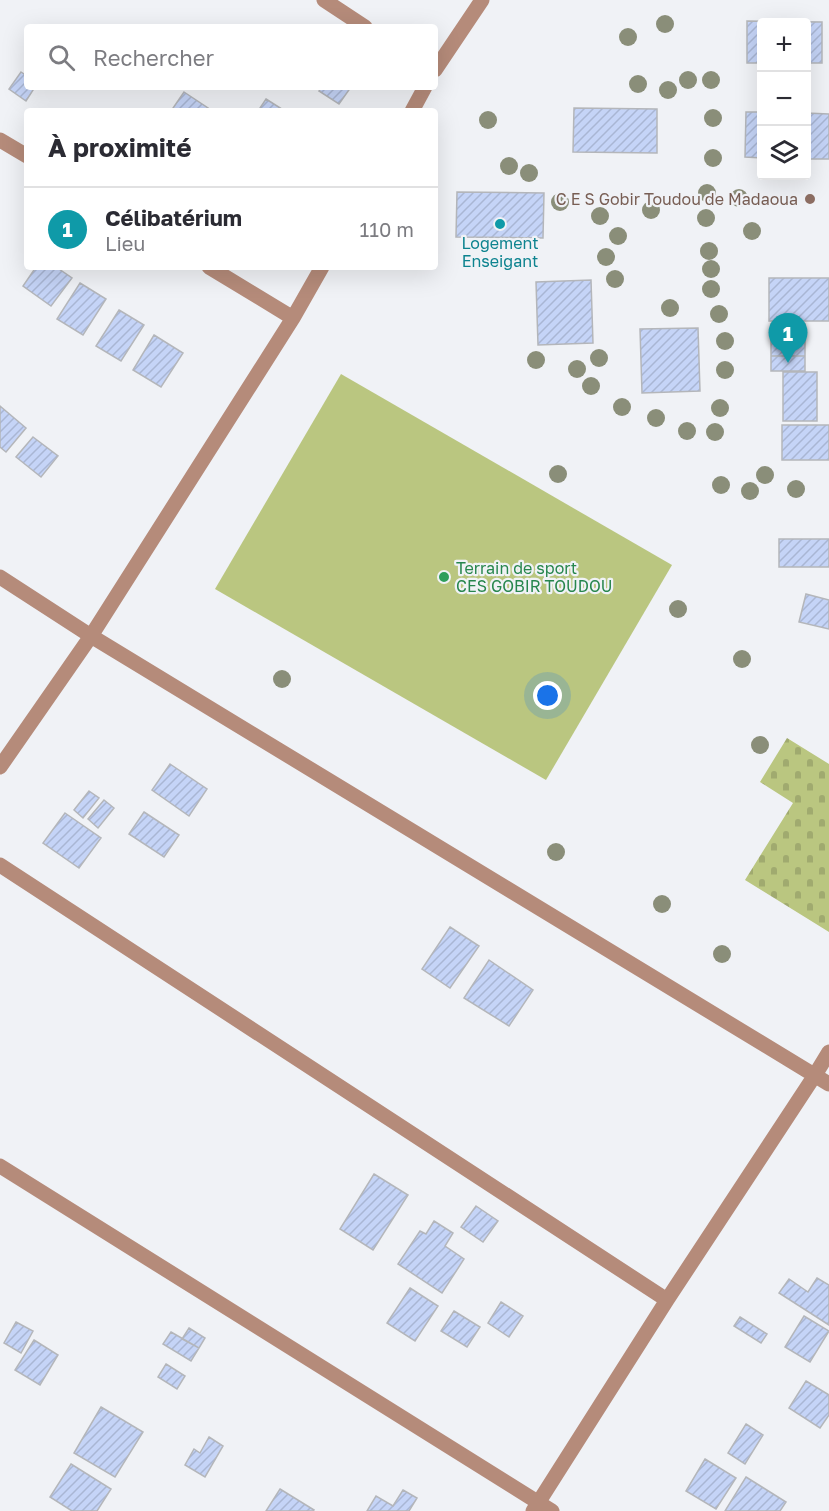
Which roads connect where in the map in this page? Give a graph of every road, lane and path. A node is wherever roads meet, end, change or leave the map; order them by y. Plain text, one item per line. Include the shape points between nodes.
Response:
1 (324, 0) edge
2 (482, 0) edge
3 (360, 24) edge
4 (438, 66) edge
5 (423, 90) edge
6 (414, 108) edge
7 (0, 140) edge
8 (24, 154) edge
9 (214, 270) edge
10 (320, 270) edge
11 (292, 318) junction
12 (0, 577) edge
13 (92, 636) junction
14 (0, 767) edge
15 (0, 865) edge
16 (829, 1052) edge
17 (815, 1075) junction
18 (829, 1084) edge
19 (0, 1166) edge
20 (668, 1300) junction
21 (536, 1506) edge
22 (552, 1511) edge

1 - 3 street
2 - 4 street
5 - 6 street
7 - 8 street
9 - 11 street
10 - 11 street
11 - 13 street
12 - 13 street
13 - 14 street
13 - 17 street
15 - 20 street
16 - 17 street
17 - 18 street
17 - 20 street
19 - 21 street
20 - 21 street
21 - 22 street

